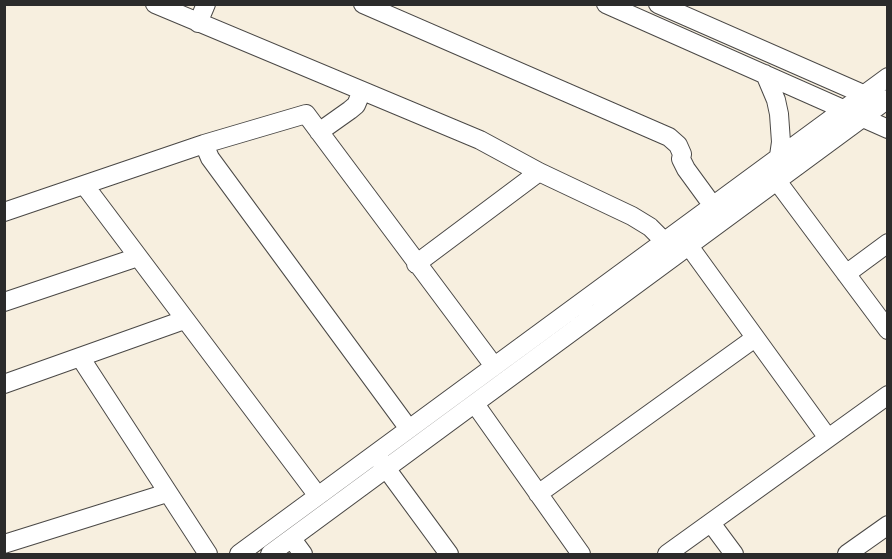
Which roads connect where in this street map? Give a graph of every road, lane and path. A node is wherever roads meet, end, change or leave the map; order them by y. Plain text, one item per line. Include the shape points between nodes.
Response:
1 (155, 4) edge
2 (206, 4) edge
3 (363, 4) edge
4 (606, 4) edge
5 (658, 4) edge
6 (198, 22) junction
7 (765, 75) junction
8 (888, 77) edge
9 (363, 91) junction
10 (864, 94) junction
11 (886, 102) edge
12 (844, 109) junction
13 (862, 118) junction
14 (888, 129) edge
15 (320, 132) junction
16 (204, 144) junction
17 (779, 156) junction
18 (539, 172) junction
19 (777, 181) junction
20 (85, 186) junction
21 (713, 206) junction
22 (4, 212) edge
23 (664, 241) junction
24 (888, 243) edge
25 (689, 246) junction
26 (138, 257) junction
27 (416, 264) junction
28 (846, 274) junction
29 (4, 302) edge
30 (184, 320) junction
31 (888, 330) edge
32 (755, 338) junction
33 (80, 357) junction
34 (494, 366) junction
35 (4, 384) edge
36 (888, 395) edge
37 (475, 404) junction
38 (409, 429) junction
39 (828, 438) junction
40 (381, 461) junction
41 (166, 492) junction
42 (538, 494) junction
43 (318, 496) junction
44 (711, 523) junction
45 (888, 525) edge
46 (291, 539) junction
47 (4, 544) edge
48 (208, 555) edge
49 (239, 555) edge
50 (270, 555) edge
51 (303, 555) edge
52 (449, 555) edge
53 (581, 555) edge
54 (668, 555) edge
55 (734, 555) edge
56 (847, 555) edge

1 - 6 street
2 - 6 street
3 - 21 street via 669,137 678,145 686,169
4 - 7 street
5 - 10 street
6 - 9 street
7 - 12 street
7 - 17 street via 779,114
8 - 10 street
9 - 15 street via 356,105
9 - 18 street via 480,140
10 - 11 street
10 - 12 street
11 - 13 street
12 - 13 street
12 - 17 street
13 - 14 street
13 - 19 street
15 - 16 street via 306,114
15 - 27 street
16 - 20 street
16 - 38 street via 210,158
17 - 21 street
18 - 23 street via 632,216
18 - 27 street
19 - 25 street
19 - 28 street
20 - 22 street
20 - 26 street
21 - 23 street
23 - 34 street
24 - 28 street
25 - 32 street
25 - 37 street
26 - 29 street
26 - 30 street
27 - 34 street
28 - 31 street
30 - 33 street
30 - 43 street
32 - 39 street
32 - 42 street
33 - 35 street
33 - 41 street
34 - 38 street
36 - 39 street
37 - 40 street
37 - 42 street
38 - 40 street
39 - 44 street
40 - 43 street
40 - 46 street
40 - 52 street
41 - 47 street
41 - 48 street
42 - 53 street
43 - 49 street
44 - 54 street
44 - 55 street
45 - 56 street
46 - 50 street
46 - 51 street

